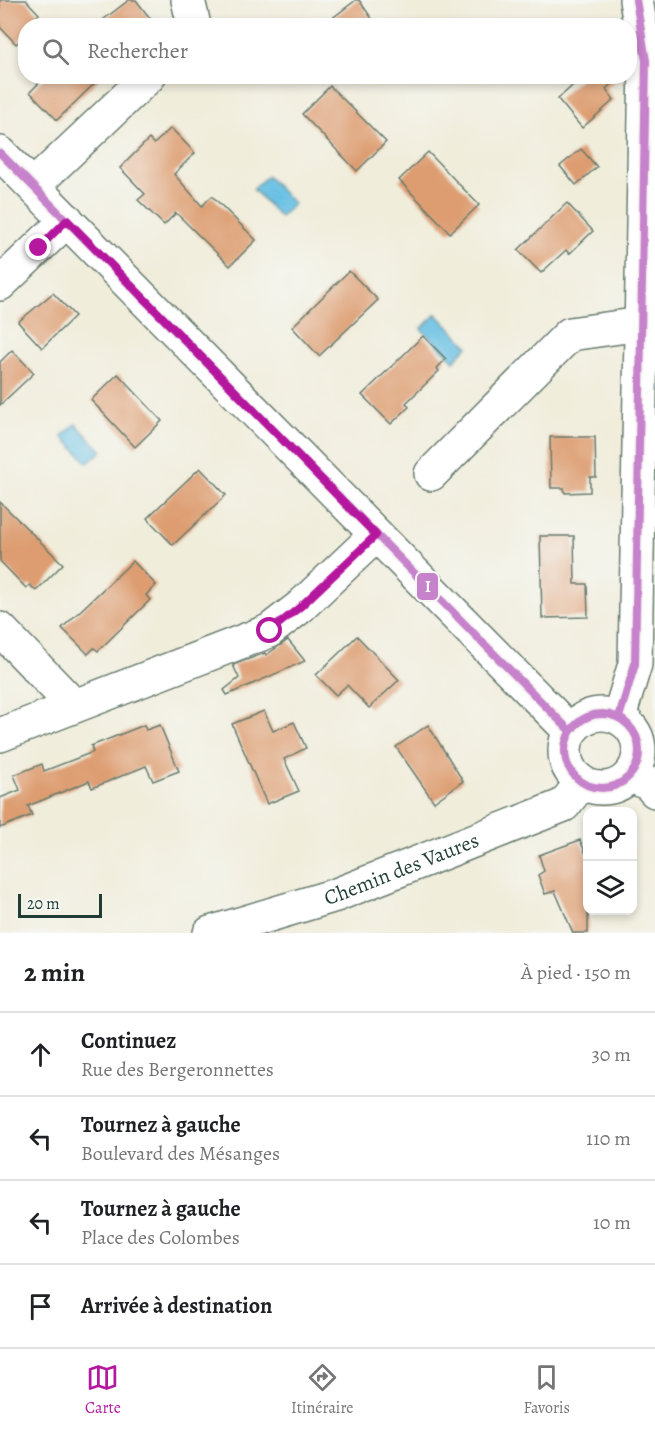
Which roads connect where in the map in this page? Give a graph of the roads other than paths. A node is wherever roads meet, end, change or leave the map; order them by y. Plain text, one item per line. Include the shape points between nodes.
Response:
1 (188, 0) edge
2 (636, 0) edge
3 (191, 18) edge
4 (141, 84) edge
5 (0, 153) edge
6 (33, 186) junction
7 (67, 220) junction
8 (0, 284) edge
9 (640, 324) junction
10 (431, 474) dead end
11 (376, 535) junction
12 (0, 629) edge
13 (74, 706) junction
14 (619, 717) junction
15 (570, 731) junction
16 (0, 735) edge
17 (582, 782) junction
18 (643, 783) edge
19 (210, 933) edge

1 - 3 street
2 - 9 street via 646,61
4 - 6 street
5 - 6 street
6 - 7 street
7 - 8 street
7 - 11 street
9 - 10 street via 570,333
9 - 14 street via 635,664
11 - 13 street via 270,631
11 - 15 street
12 - 13 street
13 - 16 street
14 - 15 street via 597,713 586,716
14 - 18 street via 628,724 638,744
15 - 17 street via 564,753 573,774
17 - 18 street via 602,788 622,782
17 - 19 street, Chemin des Vaures via 564,805 336,895

